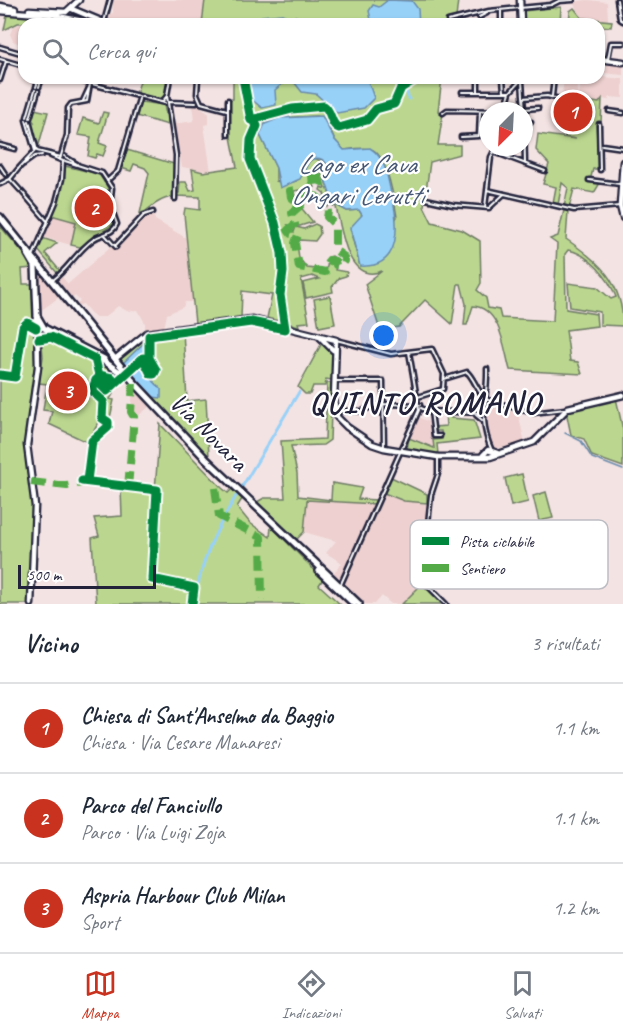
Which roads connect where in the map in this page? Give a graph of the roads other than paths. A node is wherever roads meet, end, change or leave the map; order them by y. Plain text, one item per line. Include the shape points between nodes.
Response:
1 (80, 0) edge
2 (110, 0) edge
3 (520, 0) edge
4 (558, 0) edge
5 (573, 0) edge
6 (617, 0) edge
7 (0, 6) edge
8 (16, 9) junction
9 (73, 10) junction
10 (520, 10) junction
11 (0, 11) edge
12 (501, 11) junction
13 (38, 12) junction
14 (26, 13) junction
15 (58, 15) junction
16 (479, 16) joint
17 (57, 18) edge
18 (80, 18) junction
19 (106, 18) edge
20 (467, 18) edge
21 (501, 18) edge
22 (521, 18) edge
23 (622, 20) edge
24 (623, 43) edge
25 (0, 47) edge
26 (18, 52) edge
27 (605, 58) edge
28 (609, 58) junction
29 (0, 59) edge
30 (6, 61) junction
31 (623, 62) edge
32 (18, 64) edge
33 (0, 80) edge
34 (38, 84) edge
35 (90, 84) edge
36 (102, 84) edge
37 (169, 84) edge
38 (198, 84) edge
39 (478, 84) edge
40 (503, 84) edge
41 (517, 84) edge
42 (522, 84) edge
43 (553, 84) edge
44 (462, 92) dead end
45 (478, 92) junction
46 (504, 92) junction
47 (510, 92) junction
48 (552, 96) junction
49 (139, 98) junction
50 (523, 98) junction
51 (228, 99) dead end
52 (166, 102) junction
53 (507, 102) edge
54 (523, 102) edge
55 (196, 103) dead end
56 (579, 104) dead end
57 (226, 108) junction
58 (538, 108) dead end
59 (533, 109) edge
60 (479, 111) edge
61 (609, 111) dead end
62 (623, 112) edge
63 (443, 113) dead end
64 (599, 124) dead end
65 (228, 135) dead end
66 (479, 136) edge
67 (461, 137) dead end
68 (601, 144) junction
69 (0, 145) edge
70 (623, 148) edge
71 (15, 149) dead end
72 (36, 153) junction
73 (492, 156) edge
74 (502, 156) edge
75 (525, 156) edge
76 (63, 158) junction
77 (623, 162) edge
78 (525, 164) junction
79 (0, 166) edge
80 (600, 170) dead end
81 (545, 171) dead end
82 (8, 176) junction
83 (590, 180) dead end
84 (107, 181) junction
85 (1, 183) edge
86 (621, 184) edge
87 (487, 190) junction
88 (504, 194) junction
89 (175, 199) dead end
90 (426, 200) dead end
91 (620, 206) junction
92 (485, 207) junction
93 (153, 212) dead end
94 (623, 218) edge
95 (0, 220) edge
96 (48, 222) junction
97 (105, 236) junction
98 (33, 256) junction
99 (37, 265) junction
100 (53, 280) junction
101 (36, 316) junction
102 (52, 335) junction
103 (96, 335) junction
104 (316, 335) junction
105 (336, 340) junction
106 (345, 342) junction
107 (39, 343) junction
108 (336, 350) junction
109 (409, 352) junction
110 (88, 353) junction
111 (101, 359) junction
112 (115, 359) junction
113 (487, 369) dead end
114 (127, 378) junction
115 (444, 379) junction
116 (334, 381) junction
117 (623, 395) edge
118 (418, 397) junction
119 (486, 399) junction
120 (383, 404) junction
121 (420, 407) junction
122 (562, 410) junction
123 (335, 411) junction
124 (429, 411) junction
125 (474, 414) junction
126 (483, 414) junction
127 (482, 420) junction
128 (440, 435) dead end
129 (404, 445) junction
130 (382, 447) junction
131 (401, 451) junction
132 (409, 452) junction
133 (490, 454) junction
134 (438, 458) junction
135 (429, 520) edge
136 (339, 588) junction
137 (431, 589) edge
138 (31, 604) edge
139 (354, 604) edge
140 (359, 604) edge
141 (446, 604) edge

1 - 9 street
2 - 19 street
3 - 10 street
4 - 5 street
4 - 10 street
6 - 23 street
7 - 8 street
8 - 13 street
8 - 14 street
9 - 15 street
9 - 18 street
9 - 18 street
10 - 12 street
10 - 22 street
11 - 14 street
12 - 16 street
12 - 21 street
13 - 14 street
13 - 15 street
15 - 17 street
15 - 18 street
16 - 20 street
24 - 28 street via 611,43
25 - 26 street
27 - 28 street
28 - 31 street
29 - 30 street
30 - 32 street
30 - 33 street
34 - 72 street via 28,119
35 - 76 street via 88,100 68,108
36 - 49 street
37 - 52 street
38 - 57 street via 201,103
39 - 45 street
40 - 46 street
41 - 47 street
42 - 50 street
43 - 48 street
44 - 45 street
45 - 46 street
46 - 47 street
47 - 53 street
48 - 50 street
48 - 56 street
49 - 52 street
49 - 84 street via 118,171
50 - 54 street
51 - 57 street
52 - 55 street
52 - 89 street via 176,154
57 - 65 street
58 - 59 street
60 - 63 street
61 - 62 street
64 - 68 street
66 - 67 street
68 - 70 street
68 - 80 street
69 - 71 street
72 - 76 street
72 - 82 street
73 - 87 street
74 - 78 street
75 - 78 street
76 - 84 street via 100,172
76 - 96 street via 61,184
77 - 86 street
78 - 81 street
79 - 82 street
82 - 85 street
82 - 96 street
83 - 86 street
84 - 97 street via 117,224
86 - 91 street
87 - 88 street
87 - 92 street
88 - 91 street via 574,210
88 - 92 street via 493,206
90 - 92 street
91 - 94 street
93 - 97 street via 144,215 116,247
95 - 98 main road, Via Novara
95 - 99 main road, Via Novara
96 - 98 street
97 - 100 street via 97,237 75,255
98 - 99 main road, Via Novara
99 - 100 main road, Via Novara
99 - 101 main road
100 - 103 main road, Via Novara
101 - 102 main road
101 - 107 street
102 - 107 street via 43,336
102 - 110 main road
103 - 110 main road via 101,351
103 - 112 main road, Via Novara
104 - 105 street
104 - 108 street
104 - 112 street via 256,319 241,320 147,333
105 - 106 street
105 - 108 street
106 - 108 street
106 - 109 street via 388,354
107 - 138 street via 27,445 35,506
108 - 116 street
109 - 115 street via 432,349
109 - 118 street
110 - 111 main road
111 - 112 main road
111 - 114 main road, Via Novara
112 - 114 main road
112 - 136 main road, Via Novara via 206,459
113 - 119 street
114 - 136 main road, Via Novara via 207,464
115 - 118 street via 441,390
115 - 119 street via 467,372
116 - 120 street via 382,381
116 - 123 street
117 - 122 street
118 - 121 street
119 - 122 street via 533,414
119 - 126 street
120 - 121 street
120 - 123 street via 364,410
120 - 130 street
121 - 124 street
121 - 129 street
122 - 133 street via 534,442
123 - 130 street via 347,427
124 - 125 street
124 - 128 street via 434,436
125 - 126 street
125 - 127 street
126 - 127 street
127 - 133 street
129 - 131 street
129 - 132 street
130 - 131 street
131 - 132 street
131 - 136 street
132 - 134 street
133 - 134 street
134 - 135 street
136 - 139 main road, Via Novara
136 - 140 main road, Via Novara
137 - 141 street

